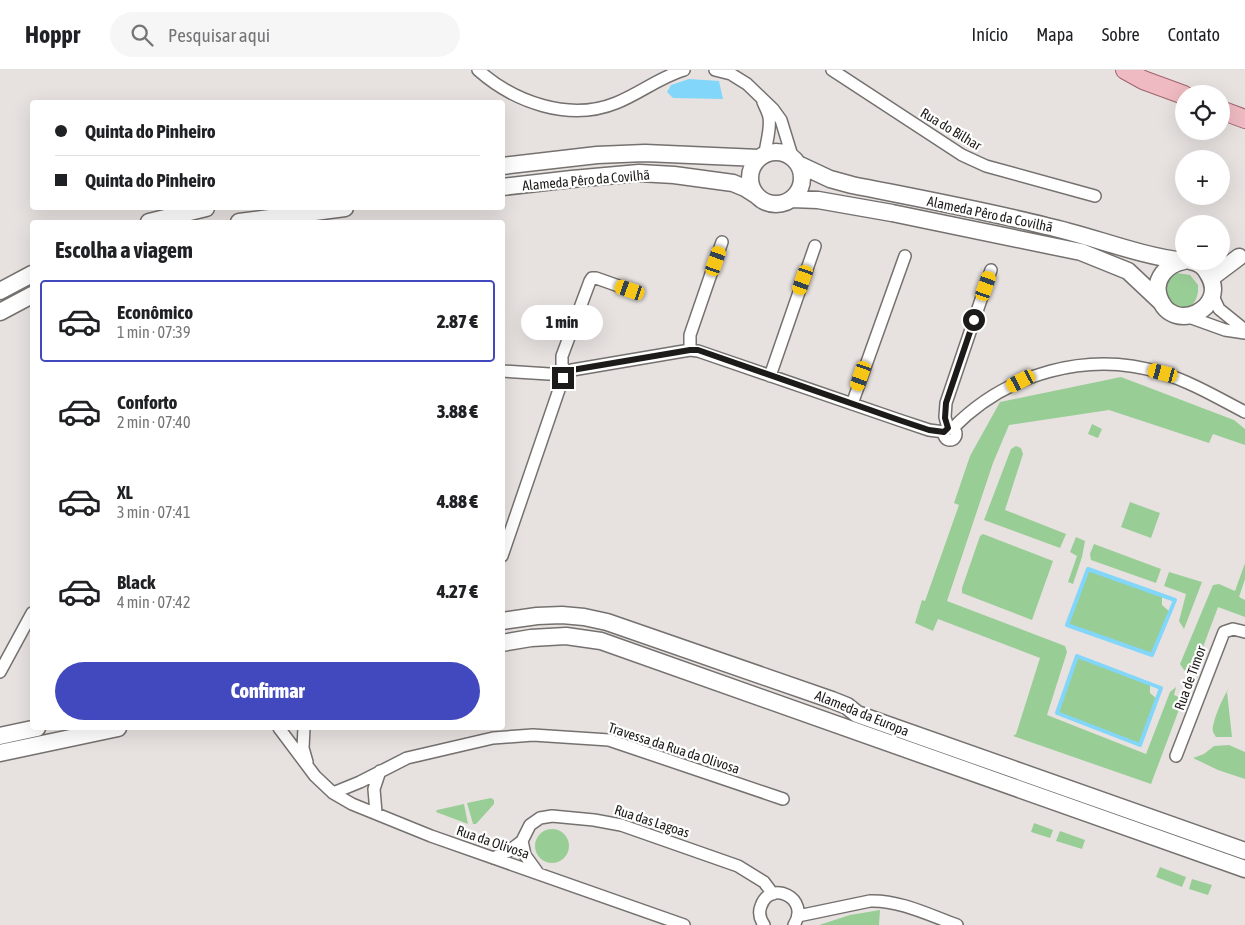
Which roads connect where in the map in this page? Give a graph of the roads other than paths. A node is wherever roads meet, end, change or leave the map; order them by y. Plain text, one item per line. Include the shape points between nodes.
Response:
1 (478, 70) edge
2 (684, 70) edge
3 (715, 70) edge
4 (832, 70) edge
5 (1125, 70) edge
6 (733, 72) edge
7 (1175, 92) edge
8 (762, 98) junction
9 (1230, 113) edge
10 (1245, 119) edge
11 (762, 156) junction
12 (795, 162) junction
13 (505, 166) edge
14 (505, 187) edge
15 (756, 195) junction
16 (1095, 196) dead end
17 (792, 199) junction
18 (198, 210) edge
19 (330, 210) edge
20 (157, 220) edge
21 (254, 220) edge
22 (722, 242) dead end
23 (815, 246) dead end
24 (904, 256) dead end
25 (1242, 257) edge
26 (1175, 259) edge
27 (1175, 263) edge
28 (991, 270) dead end
29 (1204, 270) edge
30 (30, 275) edge
31 (1211, 286) junction
32 (630, 290) dead end
33 (0, 291) edge
34 (30, 296) edge
35 (1162, 303) junction
36 (0, 312) edge
37 (1186, 316) junction
38 (1245, 332) edge
39 (690, 350) junction
40 (505, 371) edge
41 (565, 374) junction
42 (770, 376) junction
43 (852, 404) junction
44 (1245, 412) edge
45 (948, 429) junction
46 (505, 547) edge
47 (30, 617) edge
48 (505, 621) edge
49 (1245, 632) edge
50 (505, 642) edge
51 (0, 672) edge
52 (30, 730) edge
53 (109, 730) edge
54 (281, 730) edge
55 (304, 730) edge
56 (0, 736) edge
57 (0, 753) edge
58 (1176, 756) dead end
59 (308, 763) junction
60 (380, 771) junction
61 (333, 792) junction
62 (783, 799) dead end
63 (376, 813) junction
64 (522, 841) junction
65 (1245, 851) edge
66 (493, 858) junction
67 (1245, 869) edge
68 (539, 873) junction
69 (773, 894) junction
70 (796, 920) edge
71 (761, 924) edge
72 (684, 925) edge
73 (957, 925) edge

1 - 2 street via 506,90 544,108 588,110 614,104
3 - 6 street
4 - 16 street, Rua do Bilhar via 962,156 986,166
5 - 7 main road
6 - 8 street
8 - 11 street via 769,117
8 - 12 street via 781,120
9 - 10 main road
11 - 12 main road, Alameda Pêro da Covilhã via 780,153
11 - 13 main road, Alameda Pêro da Covilhã via 645,153
11 - 15 main road via 750,172
12 - 17 main road via 800,170 801,183
12 - 26 main road, Alameda Pêro da Covilhã via 830,179 852,185 1048,226
14 - 15 main road, Alameda Pêro da Covilhã via 639,173 733,183
15 - 17 main road, Alameda Pêro da Covilhã via 769,203 785,203
17 - 35 main road, Alameda Pêro da Covilhã via 818,200 892,213 1081,252 1128,271
18 - 20 main road
19 - 21 main road
22 - 39 street via 690,335
23 - 42 street
24 - 43 street
25 - 31 main road
27 - 35 main road via 1166,268 1158,285
28 - 45 street via 946,403
29 - 31 main road
30 - 33 main road
31 - 37 main road via 1209,302 1195,314
31 - 38 street via 1219,309
32 - 41 street via 592,278 562,356
34 - 36 main road
35 - 37 main road, Alameda Pêro da Covilhã via 1172,313
37 - 38 street via 1225,330
39 - 41 street via 572,370
39 - 42 street via 708,353
40 - 41 street
41 - 46 street
42 - 43 street
43 - 45 street via 929,430
44 - 45 street via 1163,373 1120,364 1080,364 1021,381 1001,391
47 - 51 street
48 - 65 main road, Alameda da Europa via 562,615 622,626 832,700 857,714
49 - 58 street, Rua de Timor via 1233,628 1224,632
50 - 67 main road, Alameda da Europa via 566,636 601,642
52 - 56 main road
53 - 57 main road
54 - 59 street, Rua da Olivosa
55 - 59 street, Rua da Olivosa via 303,748
59 - 61 street, Rua da Olivosa via 315,776
60 - 61 street, Travessa da Rua da Olivosa
60 - 62 street, Travessa da Rua da Olivosa via 408,758 493,738 573,736 609,740
60 - 63 street via 374,789
61 - 63 street, Rua da Olivosa
63 - 66 street, Rua da Olivosa
64 - 66 street, Rua das Lagoas
64 - 68 street via 525,855
64 - 69 street, Rua das Lagoas via 530,826 540,818 564,817 621,825 738,866 764,882
66 - 68 street, Rua da Olivosa
68 - 72 street, Rua da Olivosa
69 - 70 street via 790,896 798,906
69 - 71 street via 761,904
70 - 73 street via 882,900

